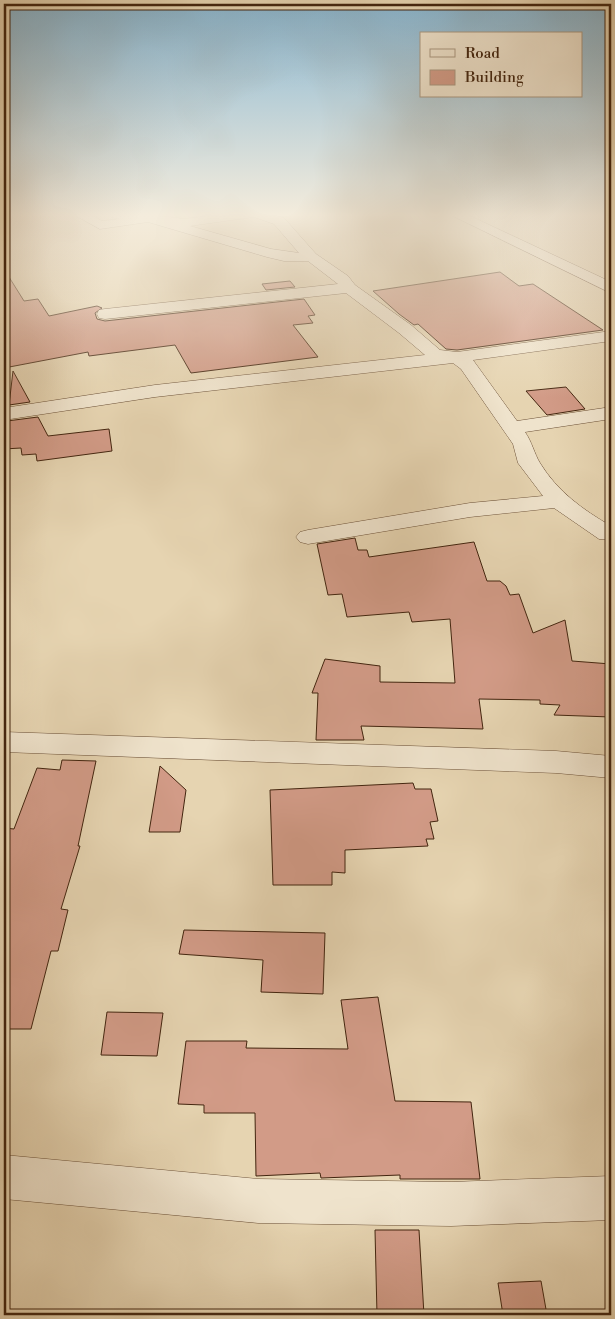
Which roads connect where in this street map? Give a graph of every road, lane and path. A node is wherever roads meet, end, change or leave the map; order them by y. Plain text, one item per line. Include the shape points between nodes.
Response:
1 (337, 276) edge
2 (585, 276) edge
3 (349, 288) junction
4 (611, 288) edge
5 (105, 314) dead end
6 (611, 336) edge
7 (457, 357) junction
8 (611, 413) edge
9 (4, 414) edge
10 (511, 428) junction
11 (558, 501) junction
12 (611, 533) edge
13 (308, 537) dead end
14 (4, 742) edge
15 (611, 767) edge
16 (4, 1177) edge
17 (611, 1198) edge

1 - 3 street
2 - 4 street
3 - 5 street
3 - 7 street via 436,355
6 - 7 street
7 - 9 street via 155,391
7 - 10 street via 468,365
8 - 10 street
10 - 11 street via 523,444 529,463
11 - 12 street via 607,534
11 - 13 street via 470,510
14 - 15 street via 556,762
16 - 17 street via 258,1201 451,1204

